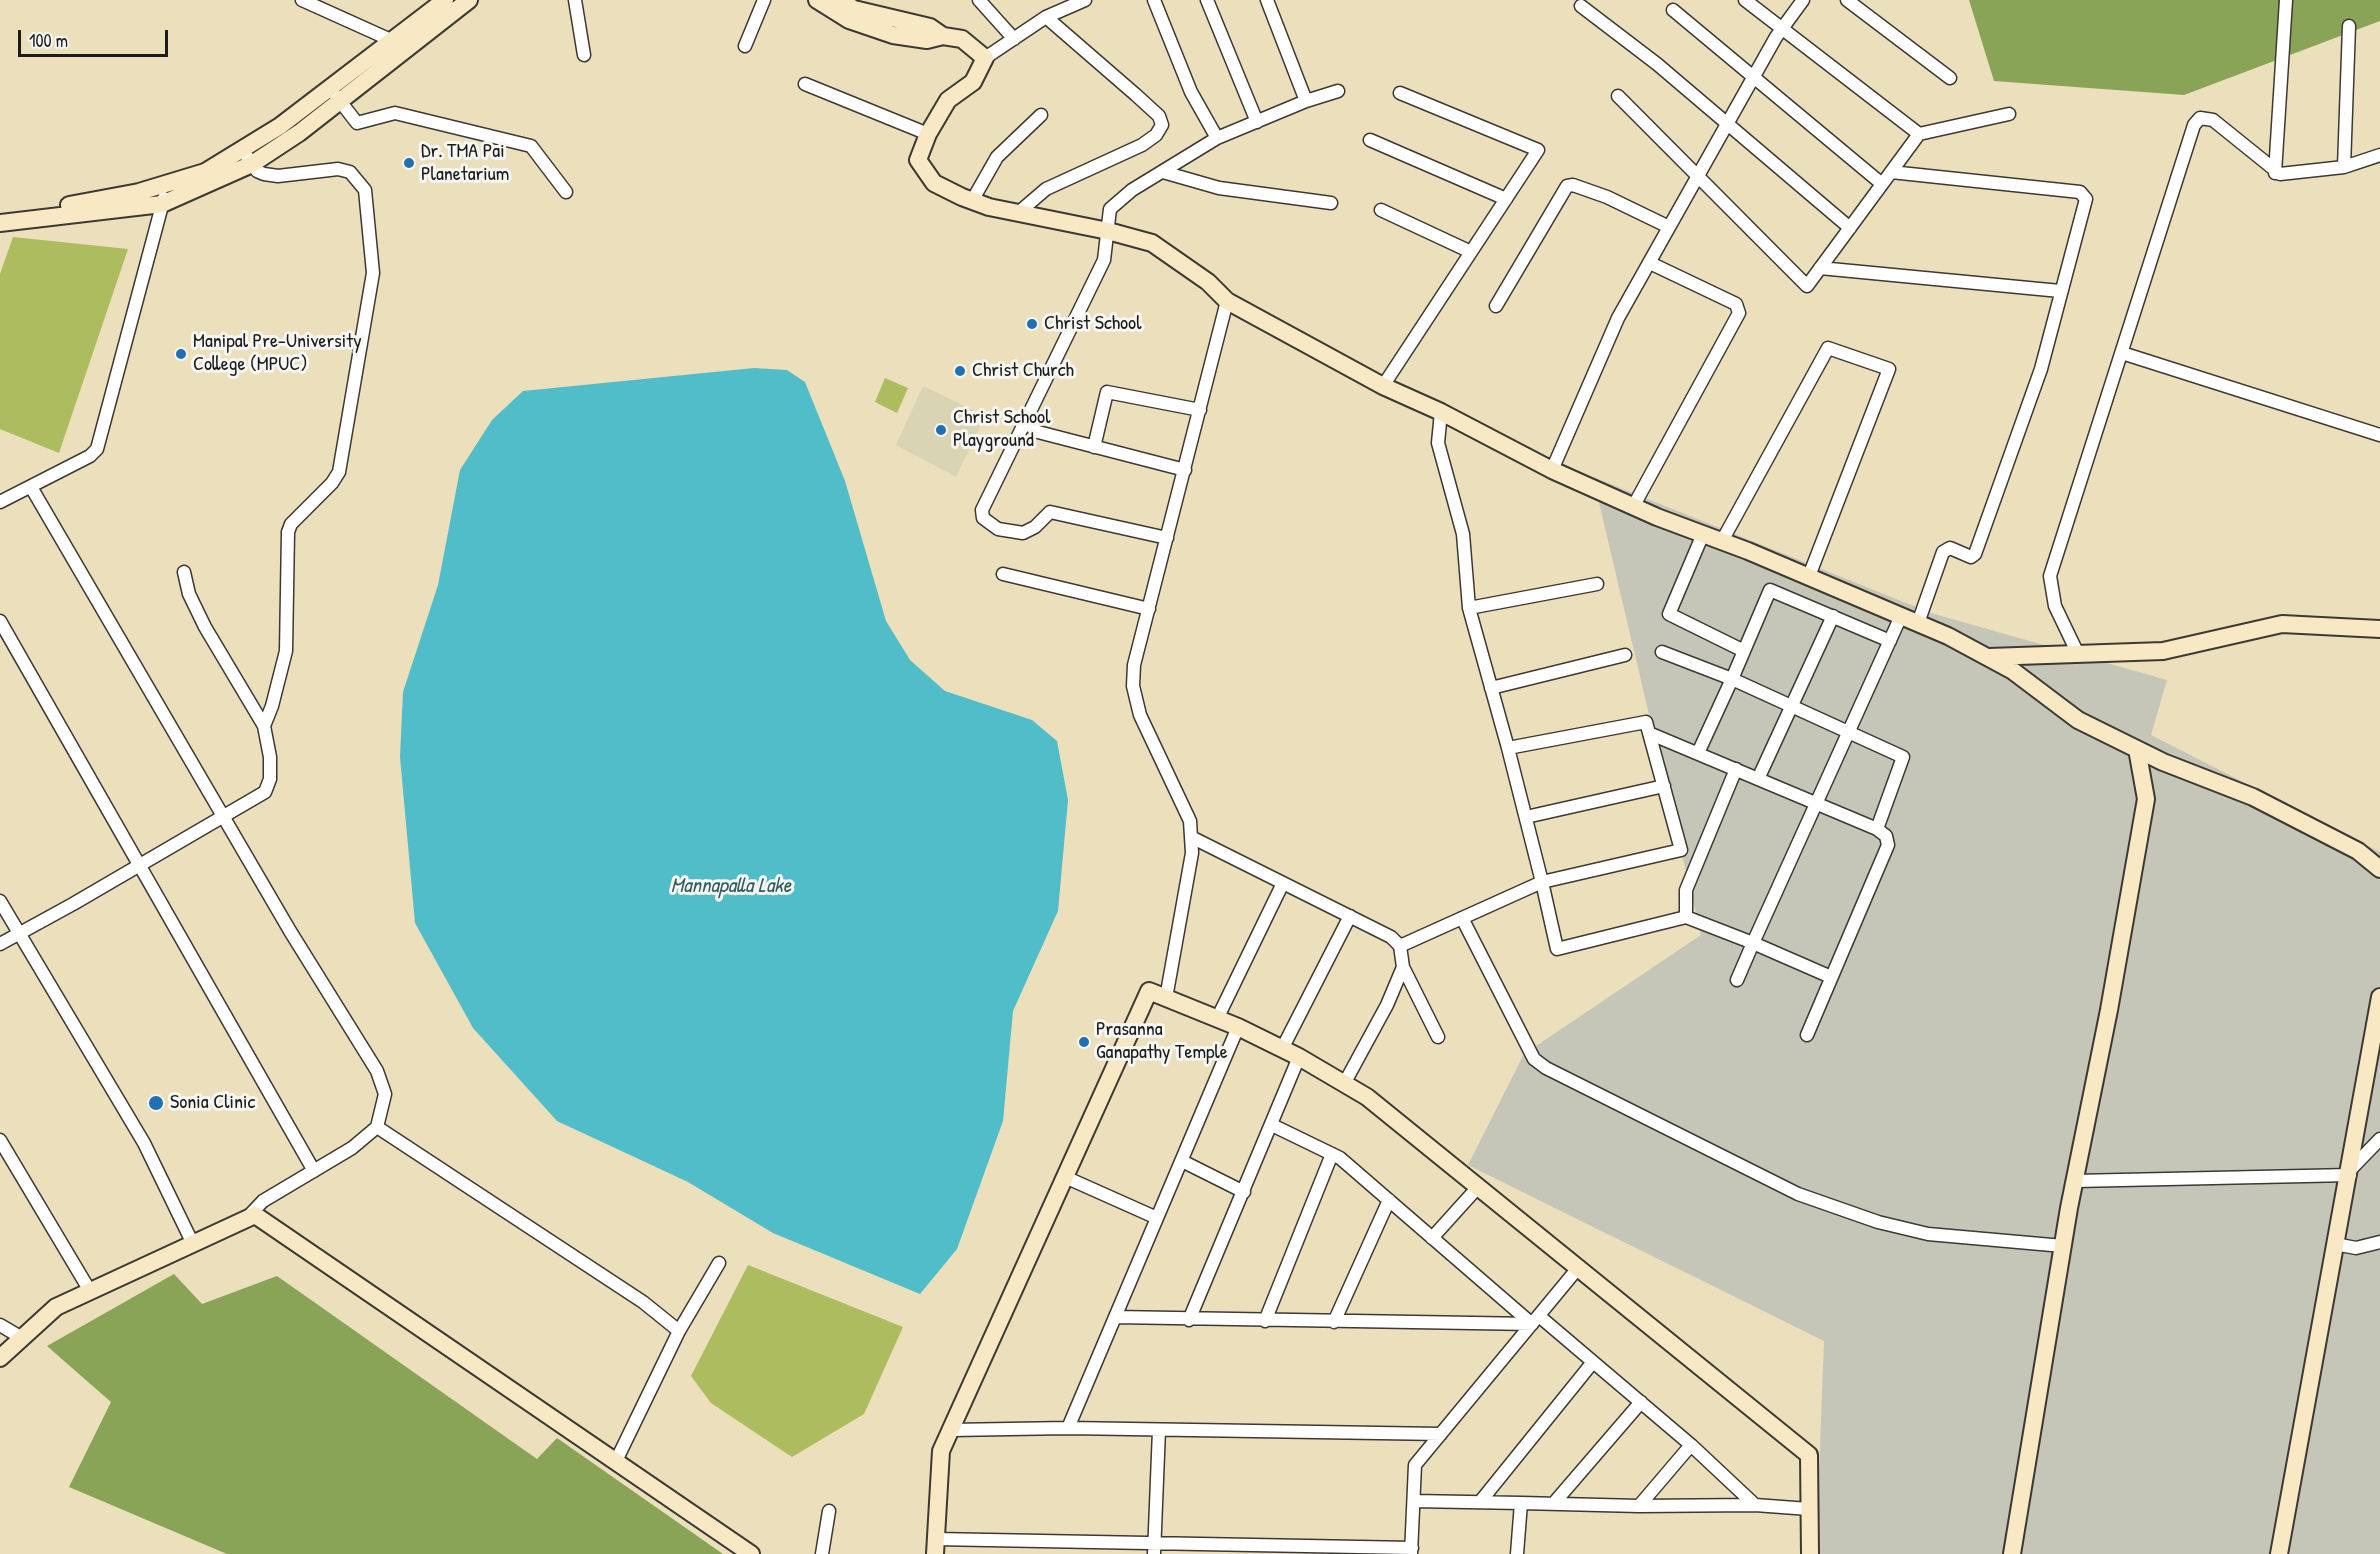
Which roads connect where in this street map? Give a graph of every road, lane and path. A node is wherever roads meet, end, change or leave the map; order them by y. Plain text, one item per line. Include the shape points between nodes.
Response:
1 (302, 0) edge
2 (445, 0) edge
3 (469, 0) edge
4 (574, 0) edge
5 (764, 0) edge
6 (817, 0) edge
7 (839, 0) edge
8 (979, 0) edge
9 (1067, 0) edge
10 (1085, 0) edge
11 (1154, 0) edge
12 (1207, 0) edge
13 (1267, 0) edge
14 (1745, 0) edge
15 (1803, 0) edge
16 (1846, 0) edge
17 (2286, 0) edge
18 (1581, 6) dead end
19 (1673, 10) dead end
20 (1046, 17) junction
21 (2349, 26) dead end
22 (1782, 29) junction
23 (1011, 35) junction
24 (943, 36) junction
25 (393, 41) junction
26 (745, 46) dead end
27 (584, 55) dead end
28 (985, 58) junction
29 (1753, 78) junction
30 (1950, 78) dead end
31 (805, 84) dead end
32 (1338, 91) dead end
33 (1400, 93) dead end
34 (335, 94) junction
35 (1618, 96) dead end
36 (1306, 101) junction
37 (2009, 114) dead end
38 (1041, 115) dead end
39 (1257, 122) junction
40 (1728, 124) junction
41 (928, 134) junction
42 (1919, 134) junction
43 (1217, 138) junction
44 (1370, 140) dead end
45 (2380, 155) edge
46 (247, 157) junction
47 (2344, 167) junction
48 (1163, 172) junction
49 (1892, 172) junction
50 (2276, 173) junction
51 (1697, 178) junction
52 (168, 184) junction
53 (1882, 184) junction
54 (566, 192) dead end
55 (1506, 199) junction
56 (972, 201) junction
57 (1331, 203) dead end
58 (162, 204) junction
59 (1381, 210) dead end
60 (0, 212) edge
61 (1018, 213) junction
62 (0, 223) edge
63 (1669, 227) junction
64 (1850, 228) junction
65 (1108, 231) junction
66 (1471, 252) junction
67 (1650, 263) junction
68 (1820, 268) junction
69 (2060, 291) junction
70 (1227, 300) junction
71 (1496, 306) dead end
72 (2122, 352) junction
73 (1383, 386) junction
74 (1200, 410) junction
75 (1441, 412) junction
76 (1025, 422) junction
77 (2380, 435) edge
78 (1094, 447) junction
79 (1185, 470) junction
80 (1552, 470) junction
81 (31, 487) junction
82 (0, 502) edge
83 (1633, 507) junction
84 (1703, 534) junction
85 (1167, 538) junction
86 (1722, 541) junction
87 (184, 572) dead end
88 (1003, 574) dead end
89 (1809, 576) junction
90 (1597, 584) dead end
91 (1469, 608) junction
92 (1149, 609) junction
93 (1833, 616) junction
94 (1901, 616) junction
95 (0, 621) edge
96 (1918, 623) junction
97 (2380, 629) edge
98 (1890, 640) junction
99 (1744, 651) junction
100 (1662, 652) dead end
101 (2078, 654) junction
102 (1625, 655) dead end
103 (1988, 657) junction
104 (1732, 679) junction
105 (1491, 688) junction
106 (1793, 706) junction
107 (264, 726) junction
108 (1849, 732) junction
109 (1651, 734) junction
110 (1508, 748) junction
111 (2137, 749) junction
112 (1698, 753) junction
113 (1736, 770) junction
114 (1758, 779) junction
115 (1664, 786) junction
116 (1817, 803) junction
117 (224, 816) junction
118 (1526, 818) junction
119 (1877, 829) junction
120 (1191, 837) junction
121 (140, 864) junction
122 (2380, 869) edge
123 (1542, 882) junction
124 (1283, 883) junction
125 (0, 901) edge
126 (1350, 916) junction
127 (1686, 917) junction
128 (1462, 918) junction
129 (19, 933) junction
130 (1753, 943) junction
131 (0, 944) edge
132 (1400, 946) junction
133 (1403, 967) junction
134 (1831, 977) junction
135 (1737, 980) dead end
136 (2380, 997) edge
137 (1166, 998) junction
138 (1217, 1019) junction
139 (1238, 1027) junction
140 (1807, 1035) dead end
141 (1438, 1037) dead end
142 (1282, 1049) junction
143 (1299, 1057) junction
144 (1344, 1084) junction
145 (1272, 1125) junction
146 (377, 1127) junction
147 (2380, 1139) edge
148 (0, 1140) edge
149 (1332, 1154) junction
150 (1182, 1161) junction
151 (314, 1171) junction
152 (2350, 1172) junction
153 (1065, 1177) junction
154 (2075, 1181) junction
155 (1478, 1187) junction
156 (1244, 1192) junction
157 (1389, 1200) junction
158 (1157, 1218) junction
159 (245, 1219) junction
160 (1432, 1238) junction
161 (2380, 1242) edge
162 (193, 1244) junction
163 (2335, 1244) junction
164 (2063, 1246) junction
165 (719, 1263) dead end
166 (1578, 1268) junction
167 (90, 1291) junction
168 (1115, 1317) junction
169 (1189, 1320) junction
170 (1535, 1320) junction
171 (1265, 1321) junction
172 (1335, 1322) junction
173 (0, 1324) edge
174 (679, 1331) junction
175 (22, 1338) junction
176 (0, 1358) edge
177 (1593, 1362) junction
178 (1641, 1402) junction
179 (1068, 1428) junction
180 (951, 1430) junction
181 (1159, 1430) junction
182 (1441, 1434) junction
183 (1691, 1445) junction
184 (616, 1461) junction
185 (1414, 1501) junction
186 (1480, 1502) junction
187 (1521, 1503) junction
188 (1554, 1503) junction
189 (1755, 1505) junction
190 (1640, 1506) junction
191 (1809, 1509) junction
192 (829, 1511) dead end
193 (935, 1546) edge
194 (1155, 1548) edge
195 (743, 1551) edge
196 (1411, 1551) edge
197 (822, 1554) edge
198 (1517, 1554) edge
199 (1810, 1554) edge
200 (2012, 1554) edge
201 (2279, 1554) edge

1 - 25 street
2 - 25 street
3 - 34 street
4 - 27 street
5 - 26 street
6 - 24 street via 849,20 893,35 927,40
7 - 24 street via 854,9 930,27
8 - 23 street
9 - 23 street
10 - 20 street
11 - 43 street via 1191,92
12 - 39 street
13 - 36 street
14 - 22 street
15 - 22 street
16 - 30 street
17 - 50 street
18 - 40 street
19 - 29 street
20 - 23 street
20 - 61 street via 1137,94 1159,116 1162,125 1156,135 1142,144 1046,189
21 - 47 street
22 - 29 street
22 - 42 street
23 - 28 street
24 - 28 street via 962,39
25 - 34 street
28 - 41 street via 973,82 948,100
29 - 40 street
29 - 53 street
31 - 41 street
32 - 36 street
33 - 55 street via 1538,150
34 - 46 street
34 - 54 street via 357,123 395,113 531,146
35 - 51 street
36 - 39 street
37 - 42 street
38 - 56 street via 997,157
39 - 43 street
40 - 51 street
40 - 64 street
41 - 56 street via 918,160 934,183
42 - 49 street
43 - 48 street
44 - 55 street
45 - 47 street
46 - 52 street
46 - 58 street
46 - 107 street via 257,171 278,176 338,169 350,172 365,190 373,273 339,472 288,532 286,651
47 - 50 street
48 - 57 street via 1220,188
48 - 65 street via 1110,209
49 - 53 street
49 - 69 street via 2080,192 2084,195 2084,209
50 - 72 street via 2213,120 2196,121
51 - 63 street
51 - 68 street via 1807,286
52 - 58 street
52 - 60 street via 80,204
53 - 64 street
55 - 66 street
56 - 61 street
58 - 62 street
58 - 81 street via 101,441 90,456
59 - 66 street
61 - 65 street
63 - 67 street
63 - 71 street via 1607,197 1567,186
64 - 68 street
65 - 70 street via 1152,243
65 - 76 street via 1104,260
66 - 73 street
67 - 80 street via 1598,359
67 - 83 street via 1736,304 1739,313
68 - 69 street
69 - 96 street via 2041,369 1976,554 1971,557 1950,549 1943,552
70 - 73 street
70 - 74 street
72 - 77 street
72 - 101 street via 2050,576 2055,606
73 - 75 street
74 - 78 street via 1107,392
74 - 79 street
75 - 80 street
75 - 91 street via 1438,443 1463,534
76 - 78 street via 1038,432
76 - 85 street via 982,510 983,518 998,529 1023,533 1050,512
78 - 79 street
79 - 85 street
80 - 83 street
81 - 82 street
81 - 117 street
83 - 84 street
84 - 86 street
84 - 99 street via 1669,614
85 - 92 street
86 - 89 street
86 - 89 street via 1827,348 1889,369
87 - 107 street via 189,594 205,627
88 - 92 street
89 - 94 street
90 - 91 street
91 - 105 street
92 - 120 street via 1134,665 1133,686 1140,715 1190,821
93 - 98 street
93 - 99 street via 1770,590
93 - 106 street
94 - 96 street
94 - 98 street
95 - 121 street
96 - 103 street
97 - 101 street via 2282,624 2163,651
98 - 108 street
99 - 104 street
100 - 104 street
101 - 103 street
102 - 105 street
103 - 111 street via 2013,670 2078,720
104 - 106 street
104 - 112 street
105 - 110 street
106 - 108 street
106 - 114 street
107 - 117 street via 270,757 265,792
108 - 116 street
108 - 119 street via 1903,757
109 - 110 street via 1646,722
109 - 112 street
109 - 115 street
110 - 118 street
111 - 122 street via 2253,797 2358,851
111 - 154 street via 2146,799
112 - 113 street
113 - 114 street
113 - 127 street via 1686,890
114 - 116 street
115 - 118 street
115 - 123 street via 1680,850
116 - 119 street
116 - 130 street
117 - 121 street
117 - 146 street via 377,1071 386,1094
118 - 123 street
119 - 134 street via 1886,836 1888,844
120 - 124 street
120 - 137 street via 1192,853
121 - 129 street
121 - 151 street
123 - 127 street via 1557,949
123 - 128 street
124 - 126 street
124 - 138 street
125 - 129 street
126 - 132 street via 1391,937
126 - 142 street
127 - 130 street
128 - 132 street
128 - 164 street via 1534,1059 1546,1068 1798,1194 1878,1222 1928,1234
129 - 131 street
129 - 162 street via 144,1143
130 - 134 street
130 - 135 street
132 - 133 street
133 - 141 street
133 - 144 street
134 - 140 street
136 - 152 street
137 - 138 street
137 - 153 street via 1149,991
138 - 139 street
139 - 142 street
139 - 150 street
142 - 143 street
143 - 144 street
143 - 145 street
144 - 155 street via 1367,1097
145 - 149 street
145 - 156 street
146 - 151 street
146 - 174 street via 643,1302
147 - 152 street
148 - 167 street
149 - 157 street
149 - 171 street
150 - 156 street
150 - 158 street
151 - 159 street via 263,1202
152 - 154 street
152 - 163 street
153 - 158 street
153 - 180 street
154 - 164 street
155 - 160 street
155 - 166 street
156 - 169 street
157 - 160 street
157 - 172 street
158 - 168 street
159 - 162 street
159 - 184 street via 255,1215
160 - 170 street
161 - 163 street via 2356,1248
162 - 167 street
163 - 201 street
164 - 200 street
165 - 174 street
166 - 170 street
166 - 191 street via 1809,1455
167 - 175 street via 56,1307
168 - 169 street
168 - 179 street
169 - 171 street
170 - 172 street
170 - 177 street
170 - 182 street
171 - 172 street
173 - 175 street
174 - 184 street
175 - 176 street
177 - 178 street
177 - 186 street
178 - 183 street
178 - 188 street
179 - 180 street
179 - 181 street
180 - 193 street via 940,1451
181 - 182 street
181 - 194 street
182 - 185 street via 1415,1465
183 - 189 street
183 - 190 street
184 - 195 street
185 - 186 street
185 - 196 street
186 - 187 street
187 - 188 street
187 - 198 street
188 - 190 street
189 - 190 street
189 - 191 street
191 - 199 street
192 - 197 street
193 - 194 street
194 - 196 street

